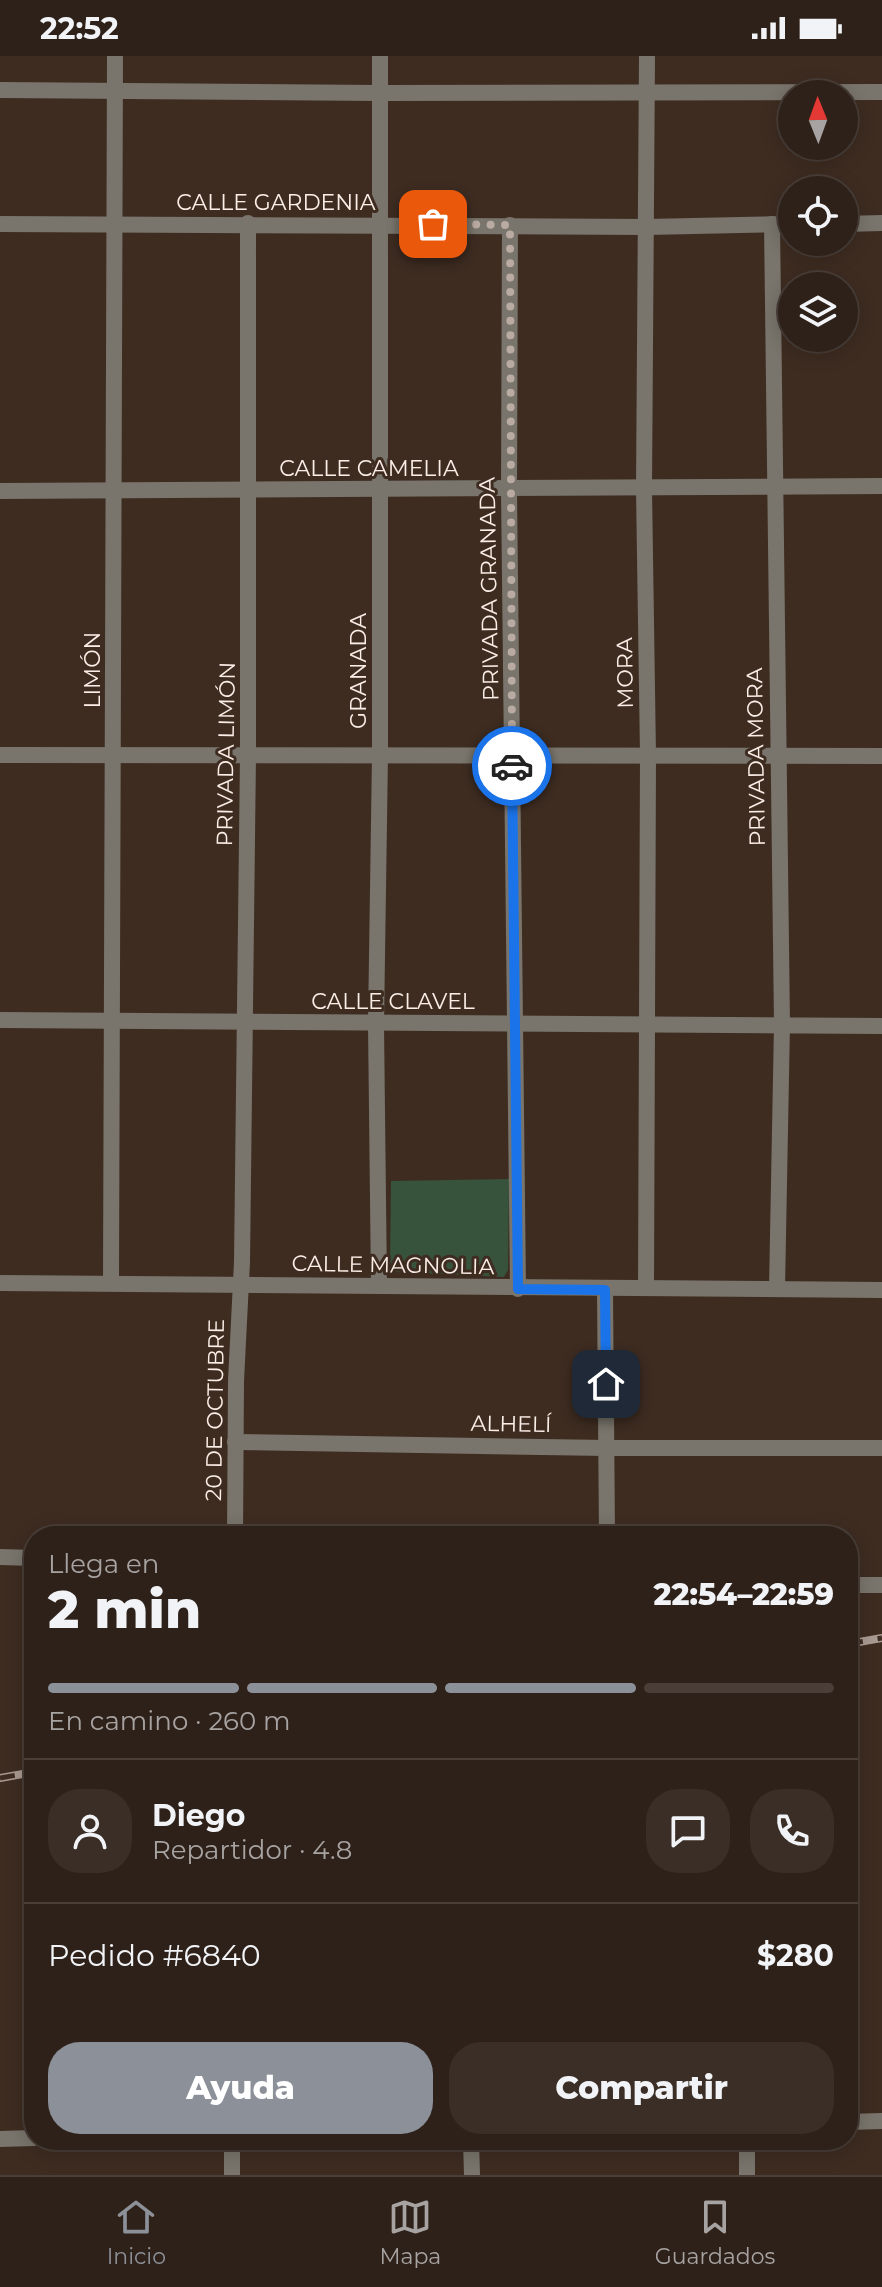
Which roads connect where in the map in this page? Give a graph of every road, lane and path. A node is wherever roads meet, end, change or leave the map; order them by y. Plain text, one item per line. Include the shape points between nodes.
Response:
1 (115, 56) edge
2 (380, 56) edge
3 (647, 56) edge
4 (0, 90) edge
5 (115, 91) junction
6 (646, 91) junction
7 (882, 92) edge
8 (380, 93) junction
9 (248, 223) junction
10 (882, 223) edge
11 (0, 224) edge
12 (382, 224) junction
13 (772, 224) junction
14 (778, 224) edge
15 (858, 224) edge
16 (114, 225) junction
17 (510, 225) junction
18 (647, 227) junction
19 (882, 486) edge
20 (776, 488) junction
21 (644, 489) junction
22 (113, 490) junction
23 (250, 490) junction
24 (509, 490) junction
25 (0, 491) edge
26 (380, 491) junction
27 (114, 753) junction
28 (248, 754) junction
29 (380, 754) junction
30 (512, 754) junction
31 (0, 755) edge
32 (648, 755) junction
33 (778, 755) junction
34 (882, 756) edge
35 (0, 1020) edge
36 (113, 1020) junction
37 (244, 1022) junction
38 (515, 1023) junction
39 (376, 1024) junction
40 (648, 1024) junction
41 (782, 1024) junction
42 (882, 1026) edge
43 (0, 1283) edge
44 (111, 1283) junction
45 (241, 1285) junction
46 (379, 1286) junction
47 (646, 1288) junction
48 (518, 1289) junction
49 (777, 1289) junction
50 (605, 1290) junction
51 (882, 1290) edge
52 (235, 1442) junction
53 (607, 1448) junction
54 (882, 1448) edge
55 (235, 1526) edge
56 (607, 1526) edge
57 (0, 1557) edge
58 (24, 1558) edge
59 (858, 1585) edge
60 (882, 1585) edge
61 (882, 2121) edge
62 (858, 2122) edge
63 (24, 2138) edge
64 (0, 2139) edge
65 (232, 2150) edge
66 (471, 2150) edge
67 (747, 2150) edge
68 (232, 2175) edge
69 (472, 2175) edge
70 (747, 2175) edge

1 - 5 street, LIMÓN
2 - 8 street, GRANADA
3 - 6 street, MORA
4 - 5 street
5 - 8 street
5 - 16 street, LIMÓN
6 - 7 street
6 - 8 street
6 - 18 street, MORA
8 - 12 street, GRANADA
9 - 12 street, CALLE GARDENIA
9 - 16 street, CALLE GARDENIA
9 - 23 street, PRIVADA LIMÓN
10 - 15 street
11 - 16 street, CALLE GARDENIA
12 - 17 street, CALLE GARDENIA
12 - 26 street, GRANADA
13 - 14 street, CALLE GARDENIA
13 - 18 street, CALLE GARDENIA
13 - 20 street, PRIVADA MORA
16 - 22 street, LIMÓN
17 - 18 street, CALLE GARDENIA
17 - 24 street, PRIVADA GRANADA
18 - 21 street, MORA
19 - 20 street, CALLE CAMELIA
20 - 21 street, CALLE CAMELIA
20 - 33 street, PRIVADA MORA
21 - 24 street, CALLE CAMELIA
21 - 32 street, MORA
22 - 23 street, CALLE CAMELIA
22 - 25 street, CALLE CAMELIA
22 - 27 street, LIMÓN
23 - 26 street, CALLE CAMELIA
23 - 28 street, PRIVADA LIMÓN
24 - 26 street, CALLE CAMELIA
24 - 30 street, PRIVADA GRANADA
26 - 29 street, GRANADA
27 - 28 street
27 - 31 street
27 - 36 street, LIMÓN
28 - 29 street
28 - 37 street, PRIVADA LIMÓN
29 - 30 street
29 - 39 street, GRANADA
30 - 32 street
30 - 38 street, PRIVADA GRANADA
32 - 33 street
32 - 40 street, MORA
33 - 34 street
33 - 41 street, PRIVADA MORA
35 - 36 street, CALLE CLAVEL
36 - 37 street, CALLE CLAVEL
36 - 44 street, LIMÓN
37 - 39 street, CALLE CLAVEL
37 - 45 street, PRIVADA LIMÓN
38 - 39 street, CALLE CLAVEL
38 - 40 street, CALLE CLAVEL
38 - 48 street, PRIVADA GRANADA
39 - 46 street, GRANADA
40 - 41 street, CALLE CLAVEL
40 - 47 street, MORA
41 - 42 street, CALLE CLAVEL
41 - 49 street, PRIVADA MORA
43 - 44 street, CALLE MAGNOLIA
44 - 45 street, CALLE MAGNOLIA
45 - 46 street, CALLE MAGNOLIA
45 - 52 street, 20 DE OCTUBRE
46 - 48 street, CALLE MAGNOLIA
47 - 49 street, CALLE MAGNOLIA
47 - 50 street, CALLE MAGNOLIA
48 - 50 street, CALLE MAGNOLIA
49 - 51 street, CALLE MAGNOLIA
50 - 53 street
52 - 53 street, ALHELÍ
52 - 55 street, 20 DE OCTUBRE
53 - 54 street, ALHELÍ
53 - 56 street
57 - 58 street
59 - 60 street
61 - 62 street
63 - 64 street
65 - 68 street
66 - 69 street
67 - 70 street

